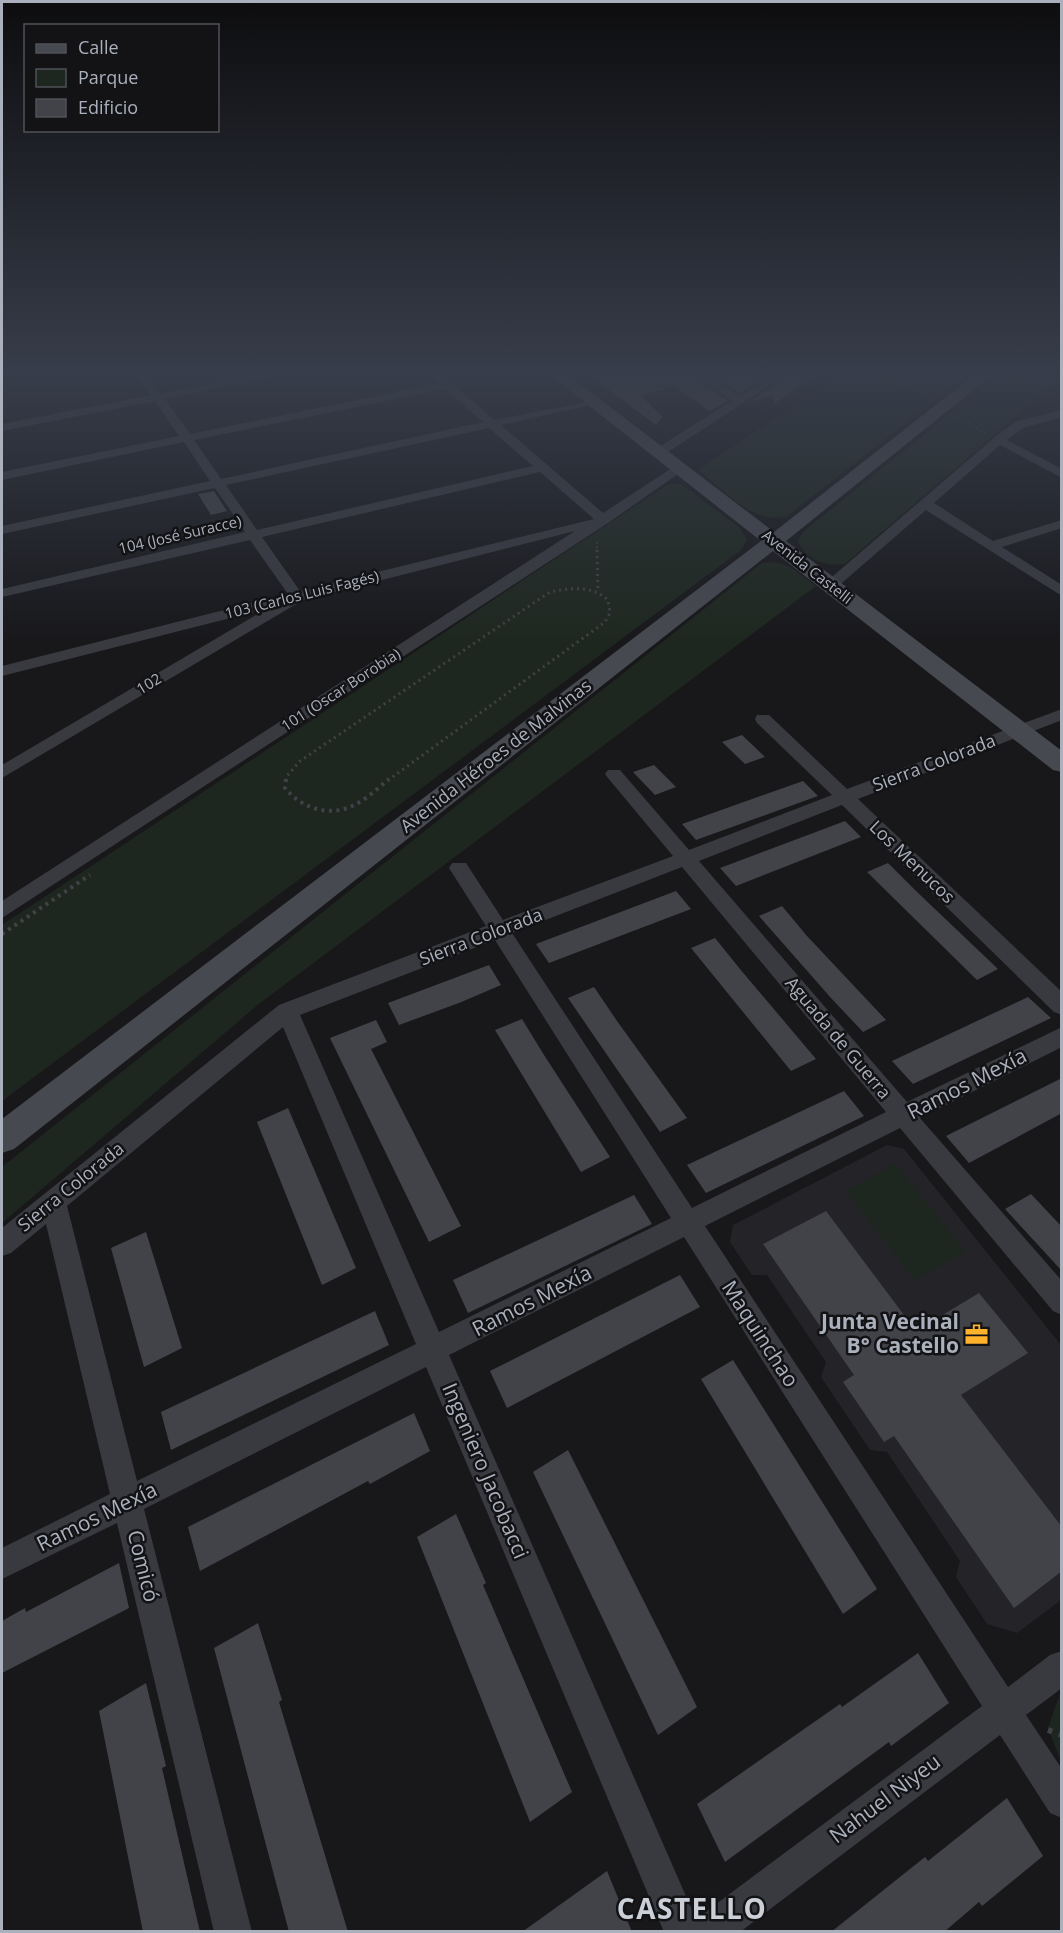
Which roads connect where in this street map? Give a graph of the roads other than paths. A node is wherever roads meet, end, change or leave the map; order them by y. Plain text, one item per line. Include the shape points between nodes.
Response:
1 (74, 461) edge
2 (203, 461) edge
3 (319, 461) edge
4 (533, 461) edge
5 (669, 461) edge
6 (875, 461) edge
7 (975, 461) edge
8 (1038, 461) edge
9 (541, 468) junction
10 (679, 469) junction
11 (1062, 474) edge
12 (2, 476) edge
13 (218, 483) junction
14 (926, 504) junction
15 (603, 520) junction
16 (1062, 524) edge
17 (2, 530) edge
18 (254, 534) junction
19 (774, 541) junction
20 (991, 546) junction
21 (831, 585) junction
22 (1062, 592) edge
23 (2, 593) edge
24 (297, 597) junction
25 (2, 671) edge
26 (1062, 714) edge
27 (763, 719) dead end
28 (1018, 730) junction
29 (1062, 764) edge
30 (2, 772) edge
31 (614, 774) dead end
32 (845, 797) junction
33 (685, 858) junction
34 (459, 868) dead end
35 (2, 911) edge
36 (499, 930) junction
37 (1062, 1006) edge
38 (287, 1011) junction
39 (1062, 1036) edge
40 (903, 1115) junction
41 (2, 1138) edge
42 (53, 1201) junction
43 (688, 1223) junction
44 (2, 1244) edge
45 (1062, 1302) edge
46 (433, 1350) junction
47 (127, 1502) junction
48 (2, 1564) edge
49 (1062, 1666) edge
50 (1003, 1710) junction
51 (1062, 1800) edge
52 (233, 1932) edge
53 (683, 1932) edge
54 (709, 1932) edge

1 - 12 street
2 - 13 street
3 - 13 street
4 - 9 street
5 - 10 main road, Avenida Castelli
6 - 19 main road, Avenida Héroes de Malvinas
7 - 14 street
8 - 11 street
9 - 15 street
9 - 18 street, 104 (José Suracce)
10 - 15 street, 101 (Oscar Borobia)
10 - 19 main road, Avenida Castelli
13 - 17 street
13 - 18 street
14 - 20 street
14 - 21 street
15 - 24 street, 103 (Carlos Luis Fagés)
15 - 35 street, 101 (Oscar Borobia)
16 - 20 street
18 - 23 street, 104 (José Suracce)
18 - 24 street
19 - 21 main road, Avenida Castelli
19 - 41 main road, Avenida Héroes de Malvinas
20 - 22 street
21 - 28 main road, Avenida Castelli
24 - 25 street, 103 (Carlos Luis Fagés)
24 - 30 street, 102
26 - 28 street, Sierra Colorada
27 - 32 street, Los Menucos
28 - 29 main road, Avenida Castelli
28 - 32 street, Sierra Colorada
31 - 33 street, Aguada de Guerra
32 - 33 street, Sierra Colorada
32 - 37 street, Los Menucos
33 - 36 street, Sierra Colorada
33 - 40 street, Aguada de Guerra
34 - 36 street, Maquinchao
36 - 38 street, Sierra Colorada
36 - 43 street, Maquinchao
38 - 42 street, Sierra Colorada
38 - 46 street, Ingeniero Jacobacci
39 - 40 street, Ramos Mexía
40 - 43 street, Ramos Mexía
40 - 45 street, Aguada de Guerra
42 - 44 street, Sierra Colorada
42 - 47 street, Comicó
43 - 46 street, Ramos Mexía
43 - 50 street, Maquinchao
46 - 47 street, Ramos Mexía
46 - 53 street, Ingeniero Jacobacci
47 - 48 street, Ramos Mexía
47 - 52 street, Comicó
49 - 50 street, Nahuel Niyeu
50 - 51 street, Maquinchao
50 - 54 street, Nahuel Niyeu

